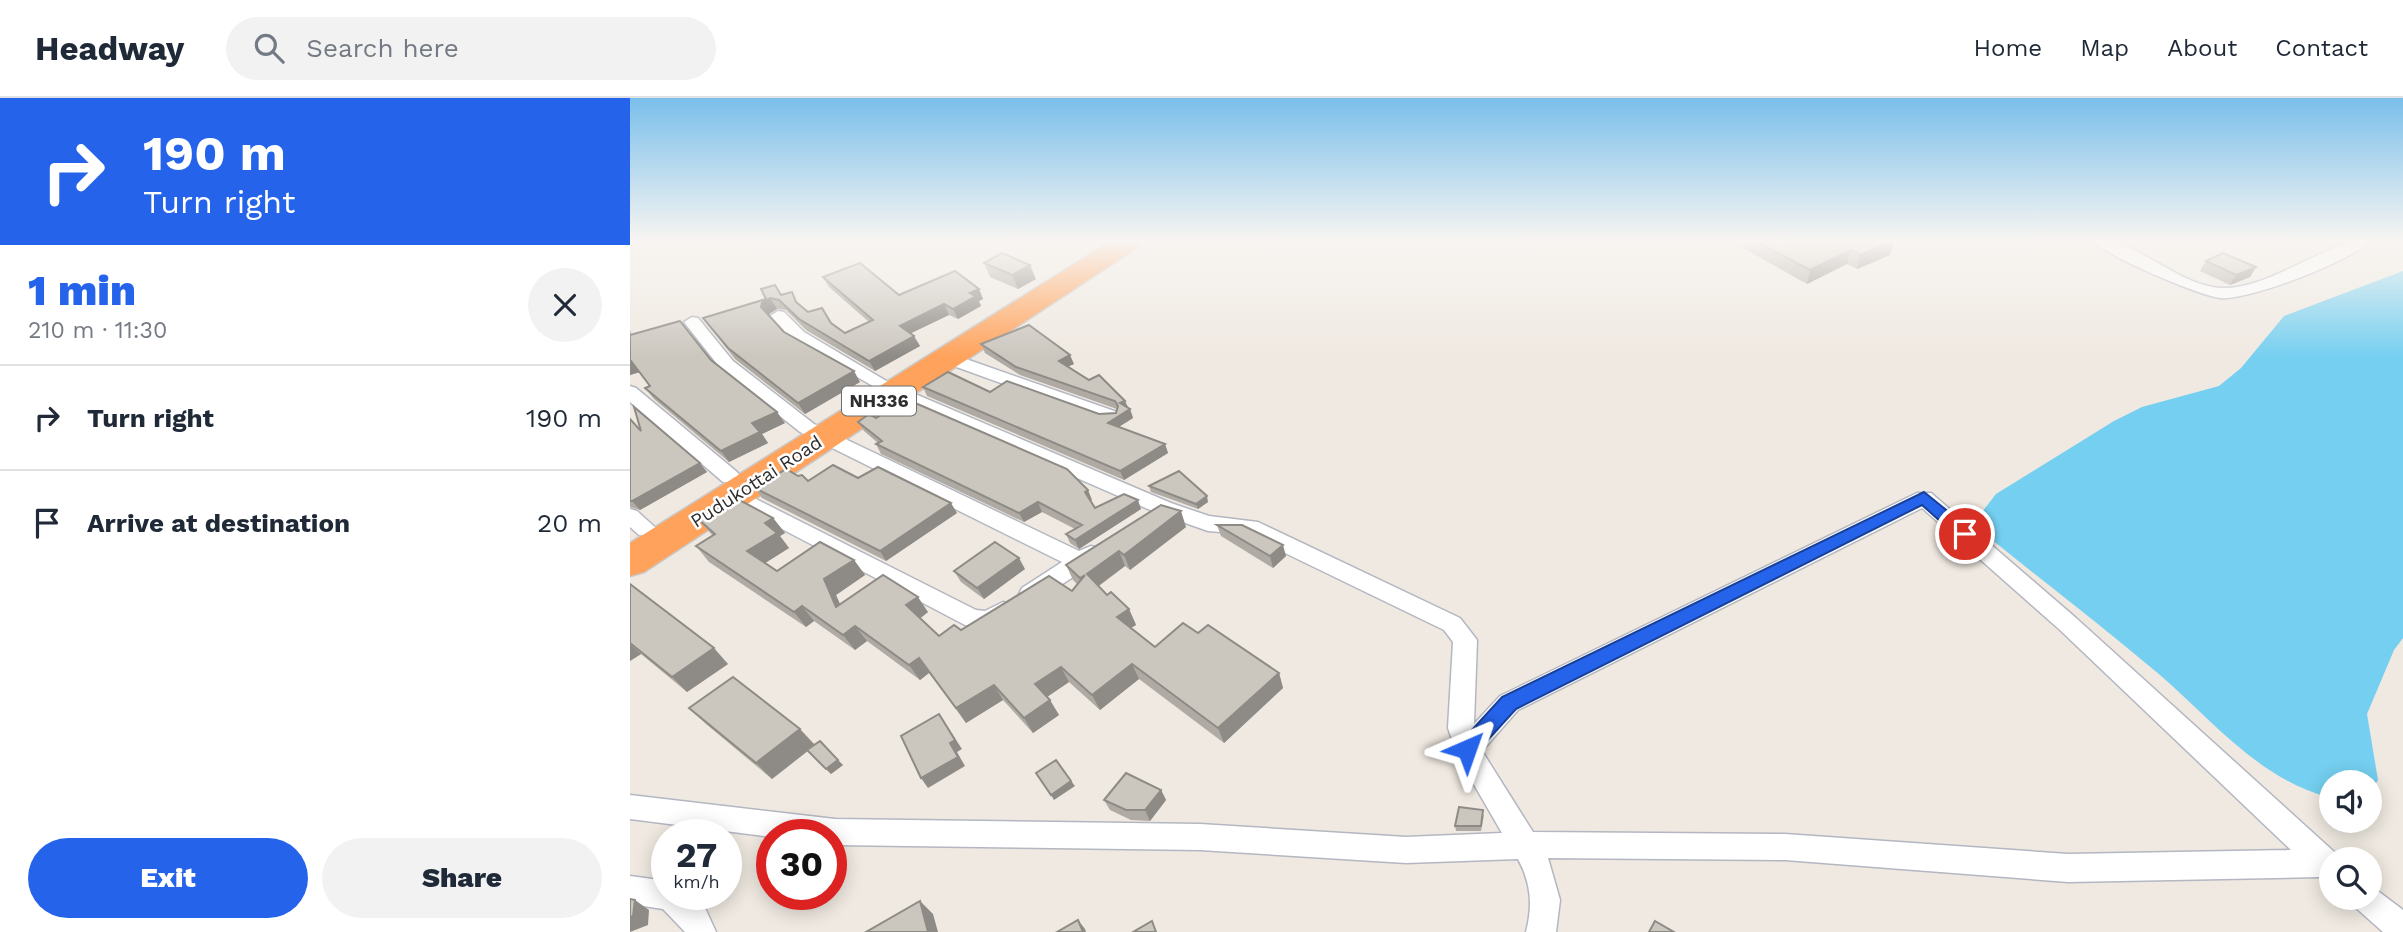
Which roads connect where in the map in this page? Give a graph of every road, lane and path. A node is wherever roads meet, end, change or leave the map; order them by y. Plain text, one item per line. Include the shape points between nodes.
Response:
1 (1053, 280) edge
2 (1058, 280) edge
3 (2191, 280) edge
4 (2272, 280) edge
5 (778, 316) dead end
6 (692, 322) dead end
7 (946, 357) junction
8 (886, 386) junction
9 (630, 392) edge
10 (1110, 416) edge
11 (815, 433) junction
12 (732, 486) junction
13 (1164, 508) junction
14 (1143, 522) edge
15 (636, 529) edge
16 (1111, 541) edge
17 (1079, 561) junction
18 (630, 562) edge
19 (1467, 749) junction
20 (630, 807) edge
21 (1528, 845) junction
22 (2319, 857) edge
23 (2319, 865) edge
24 (630, 890) edge
25 (1544, 907) edge
26 (2380, 910) edge
27 (2403, 930) edge
28 (701, 932) edge

1 - 8 highway, Pudukottai Road / NH336
2 - 7 highway, Pudukottai Road / NH336
3 - 4 street via 2224,294
5 - 8 street via 798,336
6 - 11 street via 727,365
7 - 8 highway, Pudukottai Road / NH336
7 - 10 street
8 - 11 highway, Pudukottai Road / NH336
8 - 13 street
9 - 12 street
11 - 12 highway, Pudukottai Road / NH336
11 - 17 street
12 - 15 highway, Pudukottai Road / NH336
12 - 17 street via 980,622
12 - 18 highway, Pudukottai Road / NH336
13 - 14 street
13 - 19 street via 1208,523 1250,527 1452,624 1465,640 1461,728
16 - 17 street
19 - 21 street
19 - 22 street via 1509,703 1924,498 2068,624
20 - 21 street via 835,832 1200,837 1406,850
21 - 23 street via 1785,847 2068,868
21 - 25 street
24 - 28 street via 673,898 692,912
26 - 27 street

